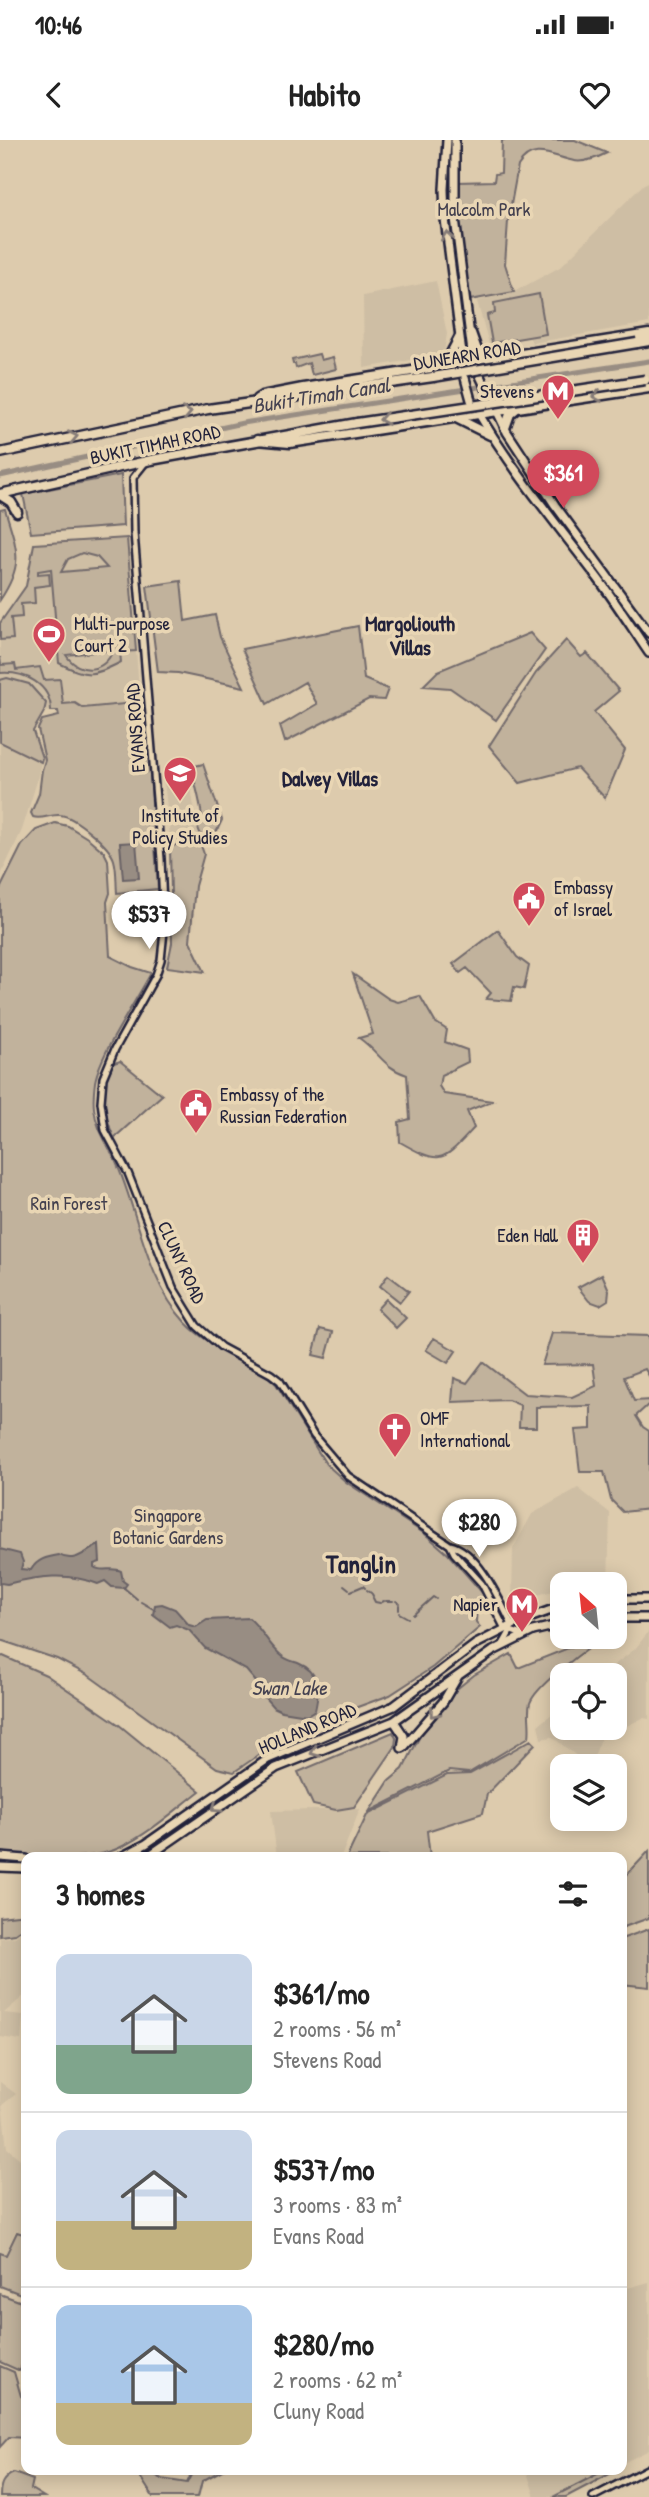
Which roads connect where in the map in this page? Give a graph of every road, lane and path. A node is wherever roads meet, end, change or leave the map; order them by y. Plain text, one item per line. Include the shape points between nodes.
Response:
1 (447, 140) edge
2 (455, 140) edge
3 (471, 333) junction
4 (649, 334) edge
5 (459, 338) junction
6 (649, 341) edge
7 (492, 360) junction
8 (475, 361) junction
9 (463, 363) junction
10 (417, 371) junction
11 (648, 382) edge
12 (252, 402) junction
13 (516, 409) junction
14 (496, 411) junction
15 (479, 414) junction
16 (453, 417) junction
17 (505, 428) junction
18 (490, 435) junction
19 (257, 440) junction
20 (0, 453) edge
21 (147, 461) junction
22 (115, 468) junction
23 (133, 478) junction
24 (0, 495) edge
25 (17, 512) dead end
26 (622, 593) junction
27 (619, 608) junction
28 (649, 633) edge
29 (649, 653) edge
30 (156, 975) joint
31 (627, 1599) edge
32 (649, 1599) edge
33 (550, 1611) edge
34 (627, 1618) edge
35 (649, 1618) edge
36 (550, 1627) edge
37 (509, 1629) junction
38 (523, 1635) junction
39 (502, 1646) junction
40 (458, 1676) junction
41 (394, 1721) junction
42 (131, 1852) edge
43 (154, 1852) edge
44 (0, 1857) edge
45 (21, 1859) edge
46 (0, 1867) edge
47 (21, 1868) edge
48 (649, 2468) edge
49 (593, 2497) edge

5 -> 1 main road via 445,219
2 - 3 main road via 455,218
3 - 7 highway via 477,350
3 - 8 main road
4 - 7 highway
5 - 9 main road
5 - 10 highway via 449,357
6 - 12 highway, DUNEARN ROAD, bridge
7 - 8 highway
8 - 9 highway
8 - 14 main road
9 - 10 highway
9 - 15 main road, bridge
10 - 12 highway via 262,396
11 -> 13 highway
11 -> 19 highway, BUKIT TIMAH ROAD, bridge
20 -> 12 highway, DUNEARN ROAD
13 - 14 highway
13 - 17 highway
14 - 15 highway
14 - 17 main road
15 - 16 highway
15 - 18 main road
16 - 18 highway
16 - 19 highway via 290,443
17 - 26 main road
18 - 27 main road
19 - 21 highway, BUKIT TIMAH ROAD
21 - 22 highway, BUKIT TIMAH ROAD
21 - 23 street
22 - 23 street
22 - 24 highway, BUKIT TIMAH ROAD
23 - 30 street, EVANS ROAD via 161,859 164,931
24 - 25 highway
26 - 27 main road via 624,601
26 - 28 main road
27 - 29 main road
30 - 37 street, CLUNY ROAD via 107,1066 101,1102 108,1137 128,1173 173,1287 192,1320 213,1341 280,1381 314,1436 348,1476 458,1547 488,1580
31 - 32 main road
33 - 37 main road, HOLLAND ROAD
34 - 35 main road
36 - 38 main road, HOLLAND ROAD
37 - 38 street
37 - 39 street
37 - 42 main road, HOLLAND ROAD via 476,1644 394,1706 268,1759
38 - 39 main road, HOLLAND ROAD
39 - 40 main road, HOLLAND ROAD
40 - 41 main road, HOLLAND ROAD
40 -> 41 main road via 443,1702 403,1749 404,1736
41 -> 43 main road, HOLLAND ROAD via 276,1768
44 - 45 main road
46 - 47 main road
48 - 49 street

